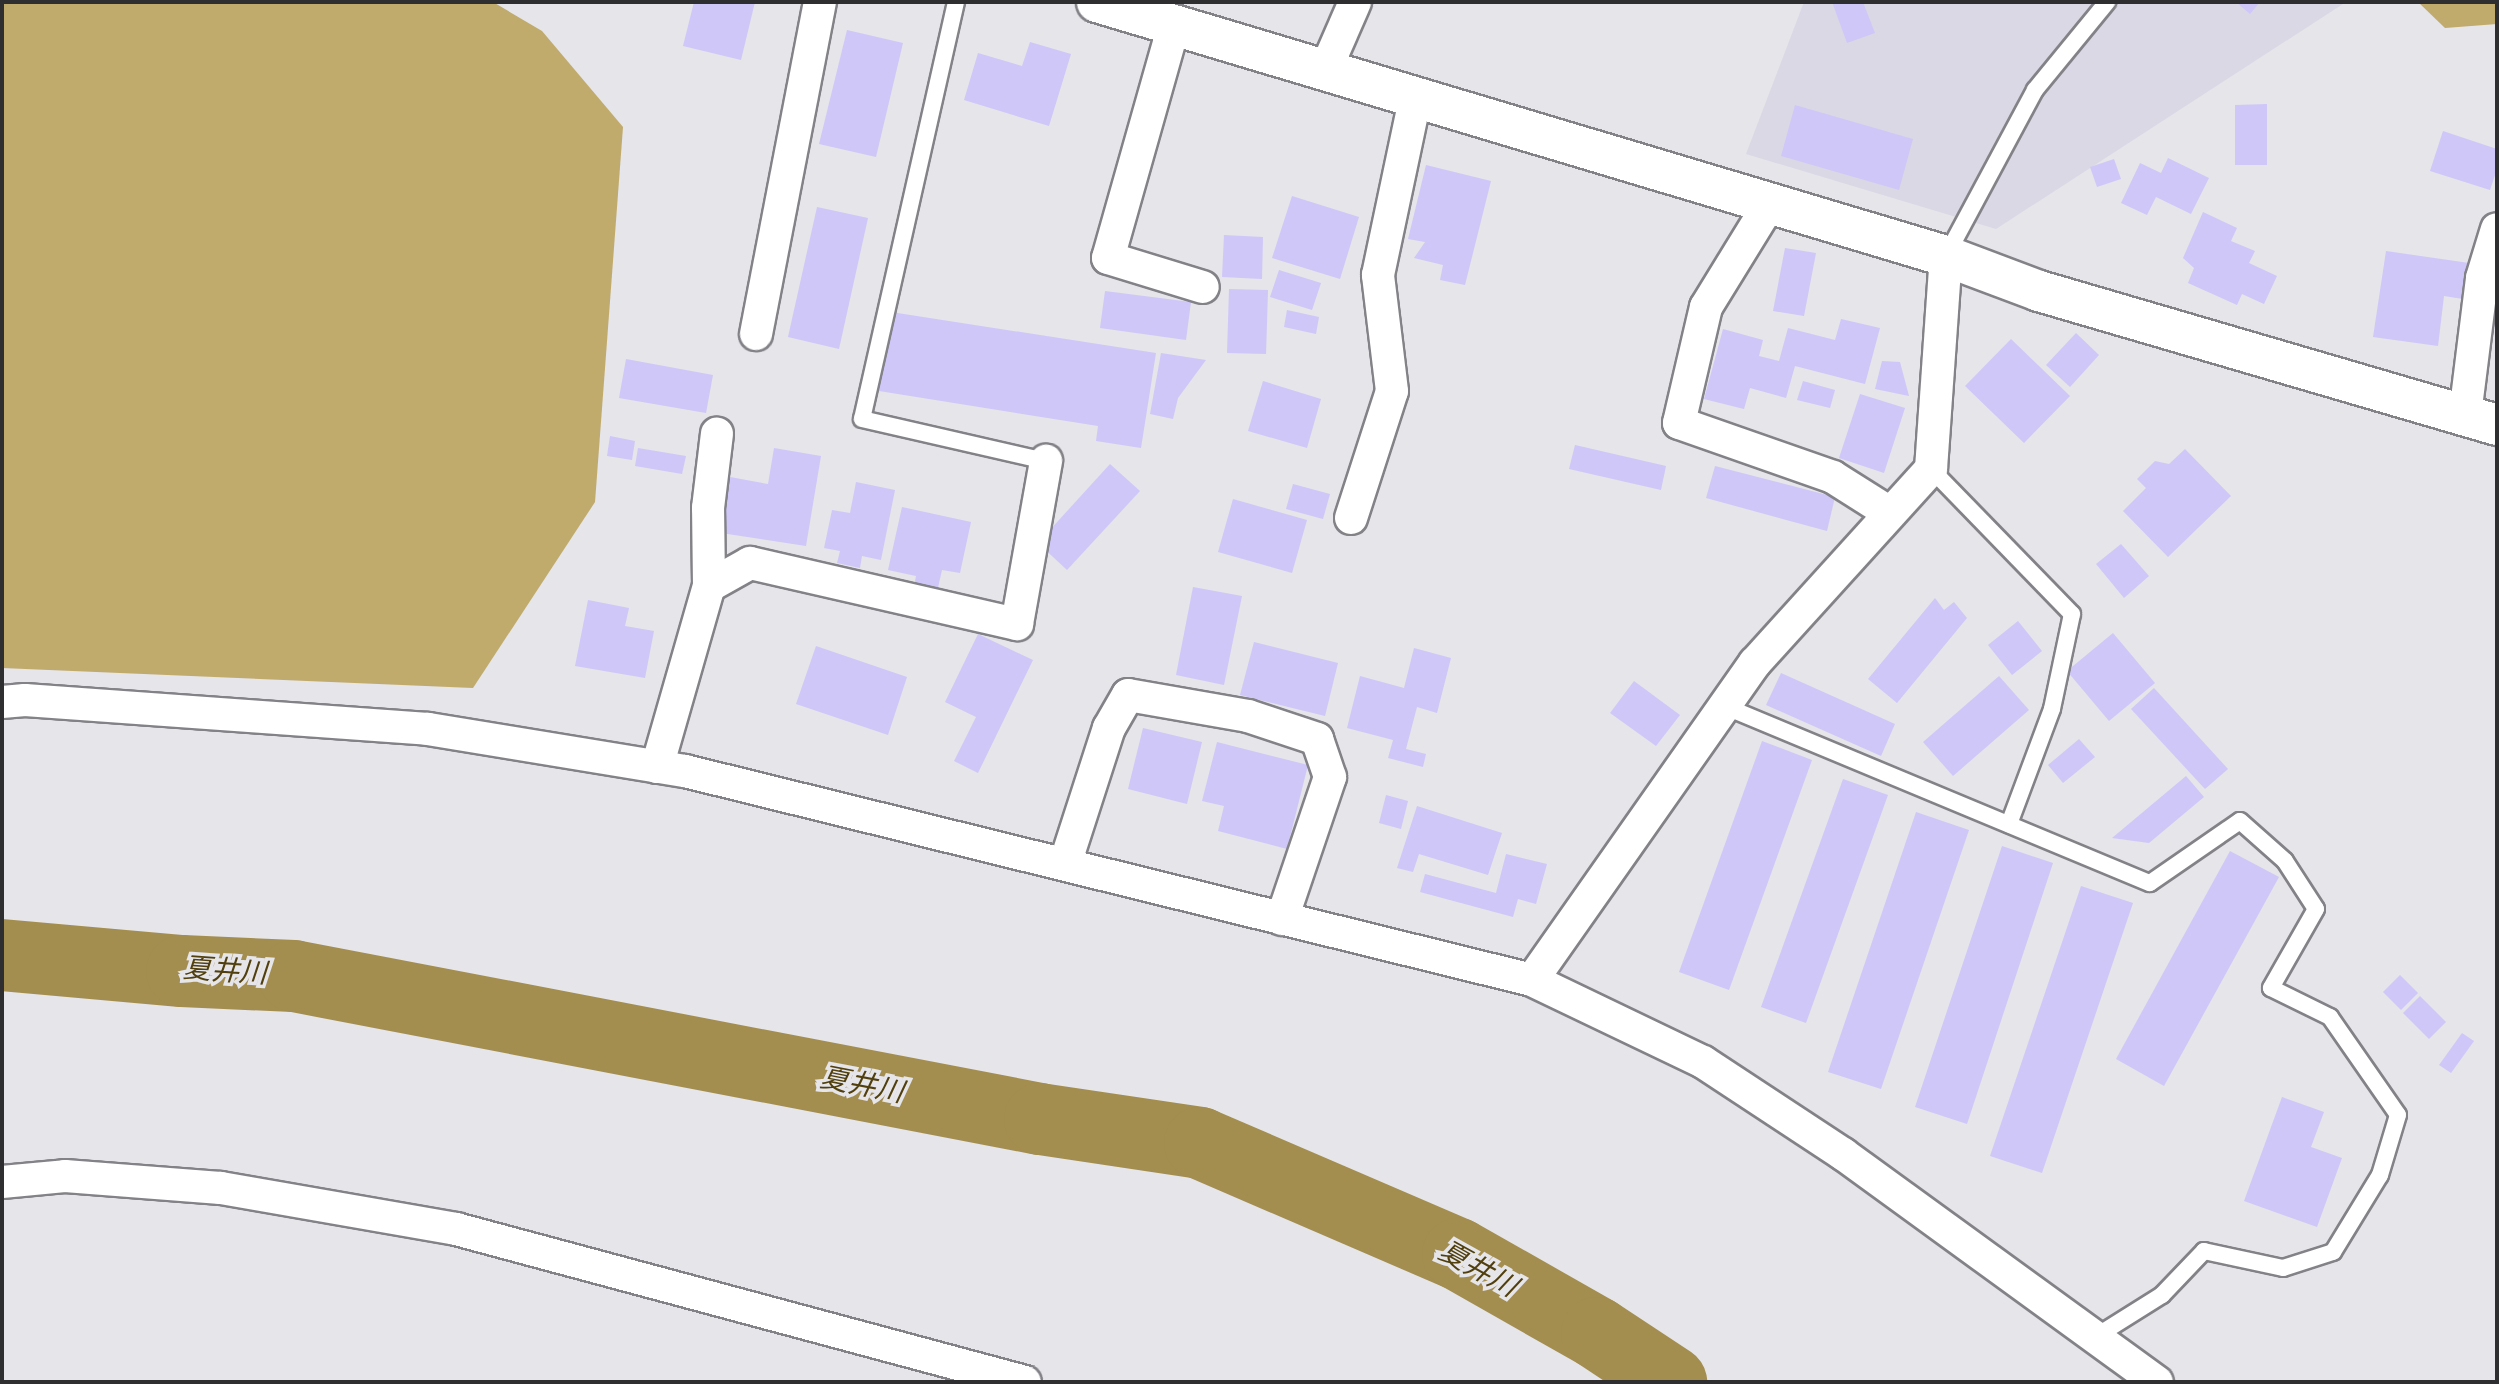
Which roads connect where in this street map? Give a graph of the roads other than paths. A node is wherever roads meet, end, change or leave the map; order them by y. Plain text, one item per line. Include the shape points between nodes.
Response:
1 (820, 2) edge
2 (956, 2) edge
3 (1097, 2) edge
4 (1355, 2) edge
5 (2107, 2) edge
6 (1174, 25) junction
7 (1325, 71) junction
8 (1415, 99) junction
9 (1770, 203) junction
10 (2497, 229) edge
11 (1946, 256) junction
12 (1203, 287) dead end
13 (756, 334) dead end
14 (2481, 420) edge
15 (717, 434) dead end
16 (1046, 461) joint
17 (1931, 469) junction
18 (1890, 513) junction
19 (1351, 518) dead end
20 (709, 586) junction
21 (2, 702) edge
22 (1724, 706) junction
23 (657, 767) junction
24 (2009, 824) junction
25 (1065, 864) junction
26 (1282, 919) junction
27 (1532, 980) junction
28 (2, 1182) edge
29 (2095, 1337) junction
30 (1025, 1382) edge
31 (2157, 1382) edge

1 - 13 street
2 - 16 lane via 862,419
3 - 6 street
4 - 7 street
5 - 11 lane via 2035,90
6 - 7 street
6 - 12 street via 1108,258
7 - 8 street
8 - 9 street
8 - 19 street via 1378,275 1392,391
9 - 11 street
9 - 18 street via 1706,307 1679,423 1833,477
10 - 14 street via 2482,278
11 - 14 street via 2039,291
11 - 17 street
15 - 20 street via 708,508
16 - 20 street via 1017,624 750,563
17 - 18 street
17 - 24 lane via 2072,614 2052,709
18 - 22 street via 1755,663
20 - 23 street
21 - 23 street via 428,729
22 - 24 lane
22 - 27 street
23 - 25 street
24 - 29 lane via 2150,883 2240,821 2285,861 2316,909 2271,988 2330,1017 2398,1115 2380,1175 2333,1252 2283,1268 2204,1251 2162,1295
25 - 26 street
25 - 26 street via 1109,728 1128,695 1248,716 1317,739 1330,777
26 - 27 street
27 - 29 street via 1703,1062 1843,1154
28 - 30 street via 65,1176 221,1188 456,1229
29 - 31 street

